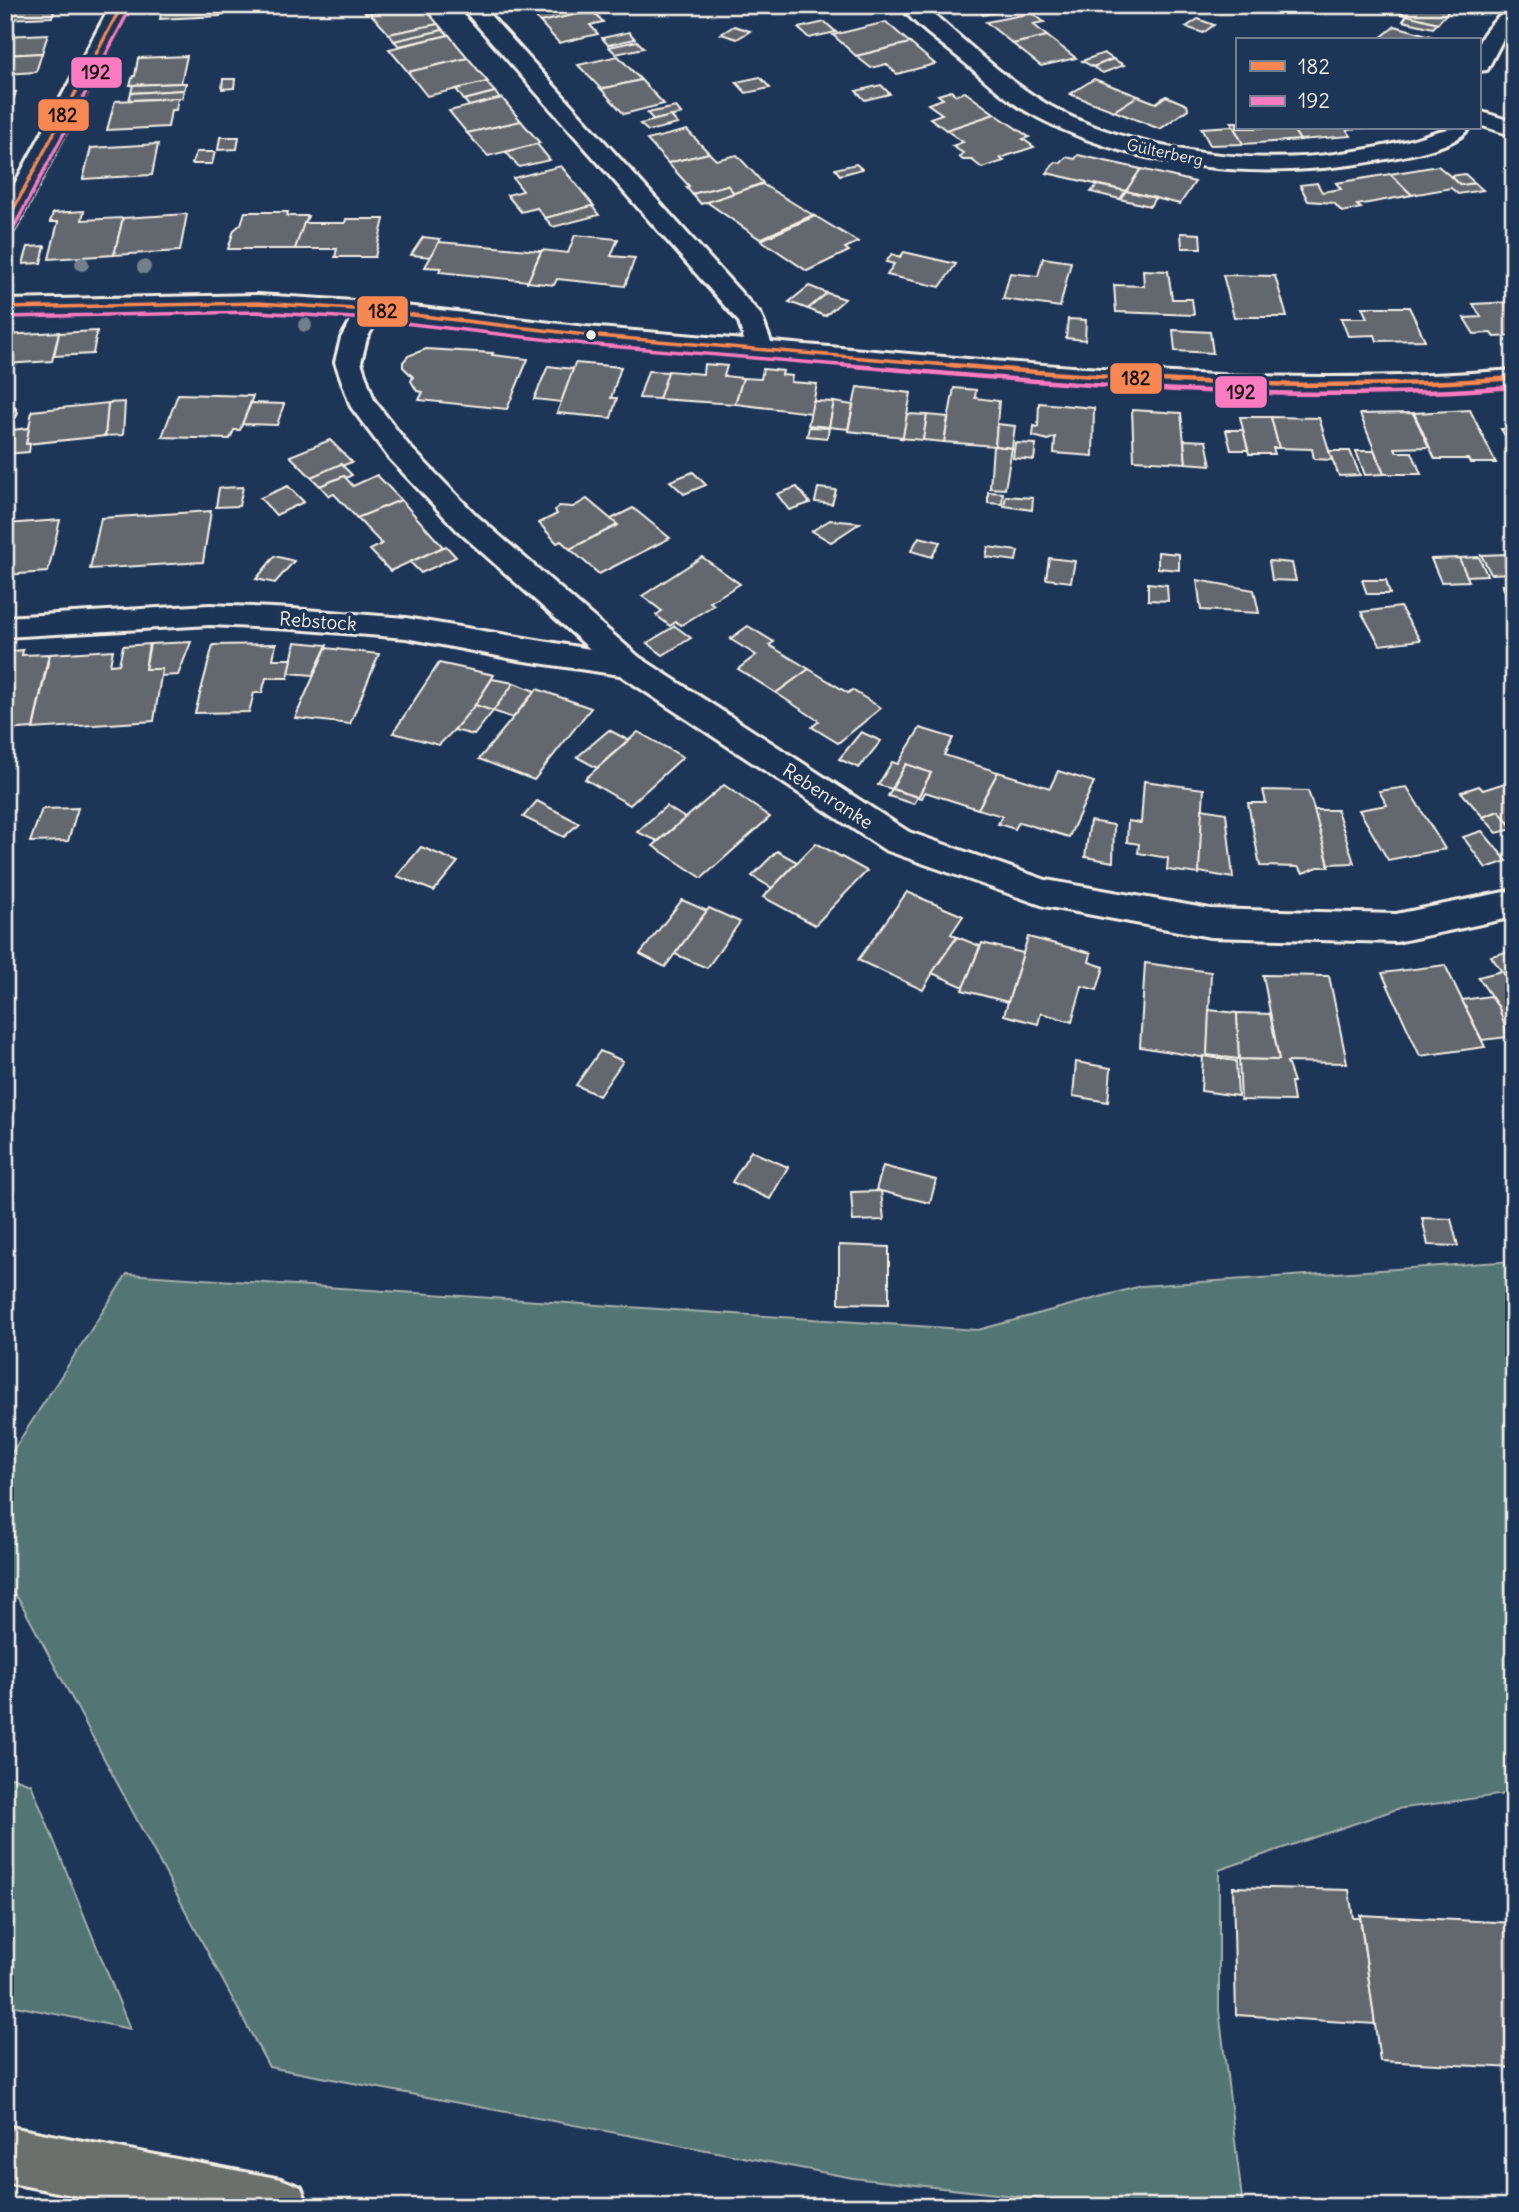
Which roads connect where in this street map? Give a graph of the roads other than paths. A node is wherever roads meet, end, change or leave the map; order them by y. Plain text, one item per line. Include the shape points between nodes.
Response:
1 (122, 5) edge
2 (469, 5) edge
3 (910, 5) edge
4 (1514, 14) edge
5 (1480, 63) edge
6 (1480, 118) edge
7 (1514, 129) edge
8 (1453, 130) edge
9 (5, 226) edge
10 (5, 308) edge
11 (370, 310) junction
12 (759, 348) junction
13 (1514, 378) edge
14 (5, 627) edge
15 (628, 665) junction
16 (1514, 903) edge
17 (5, 2154) edge
18 (281, 2207) edge

1 - 9 street
2 - 12 street via 752,320
3 - 8 street, Gülterberg via 1031,104 1088,133 1138,148 1203,161 1268,165 1346,161 1409,148
4 - 5 street via 1493,37
6 - 7 street
10 - 11 street via 258,303
11 - 12 street via 586,335
11 - 15 street, Rebenranke via 354,338 348,362 361,401 399,452 467,523
12 - 13 street via 1080,376 1273,384
14 - 15 street, Rebstock via 210,615 293,619 406,628
15 - 16 street, Rebenranke via 897,841 1044,892 1210,923 1396,928
17 - 18 main road

